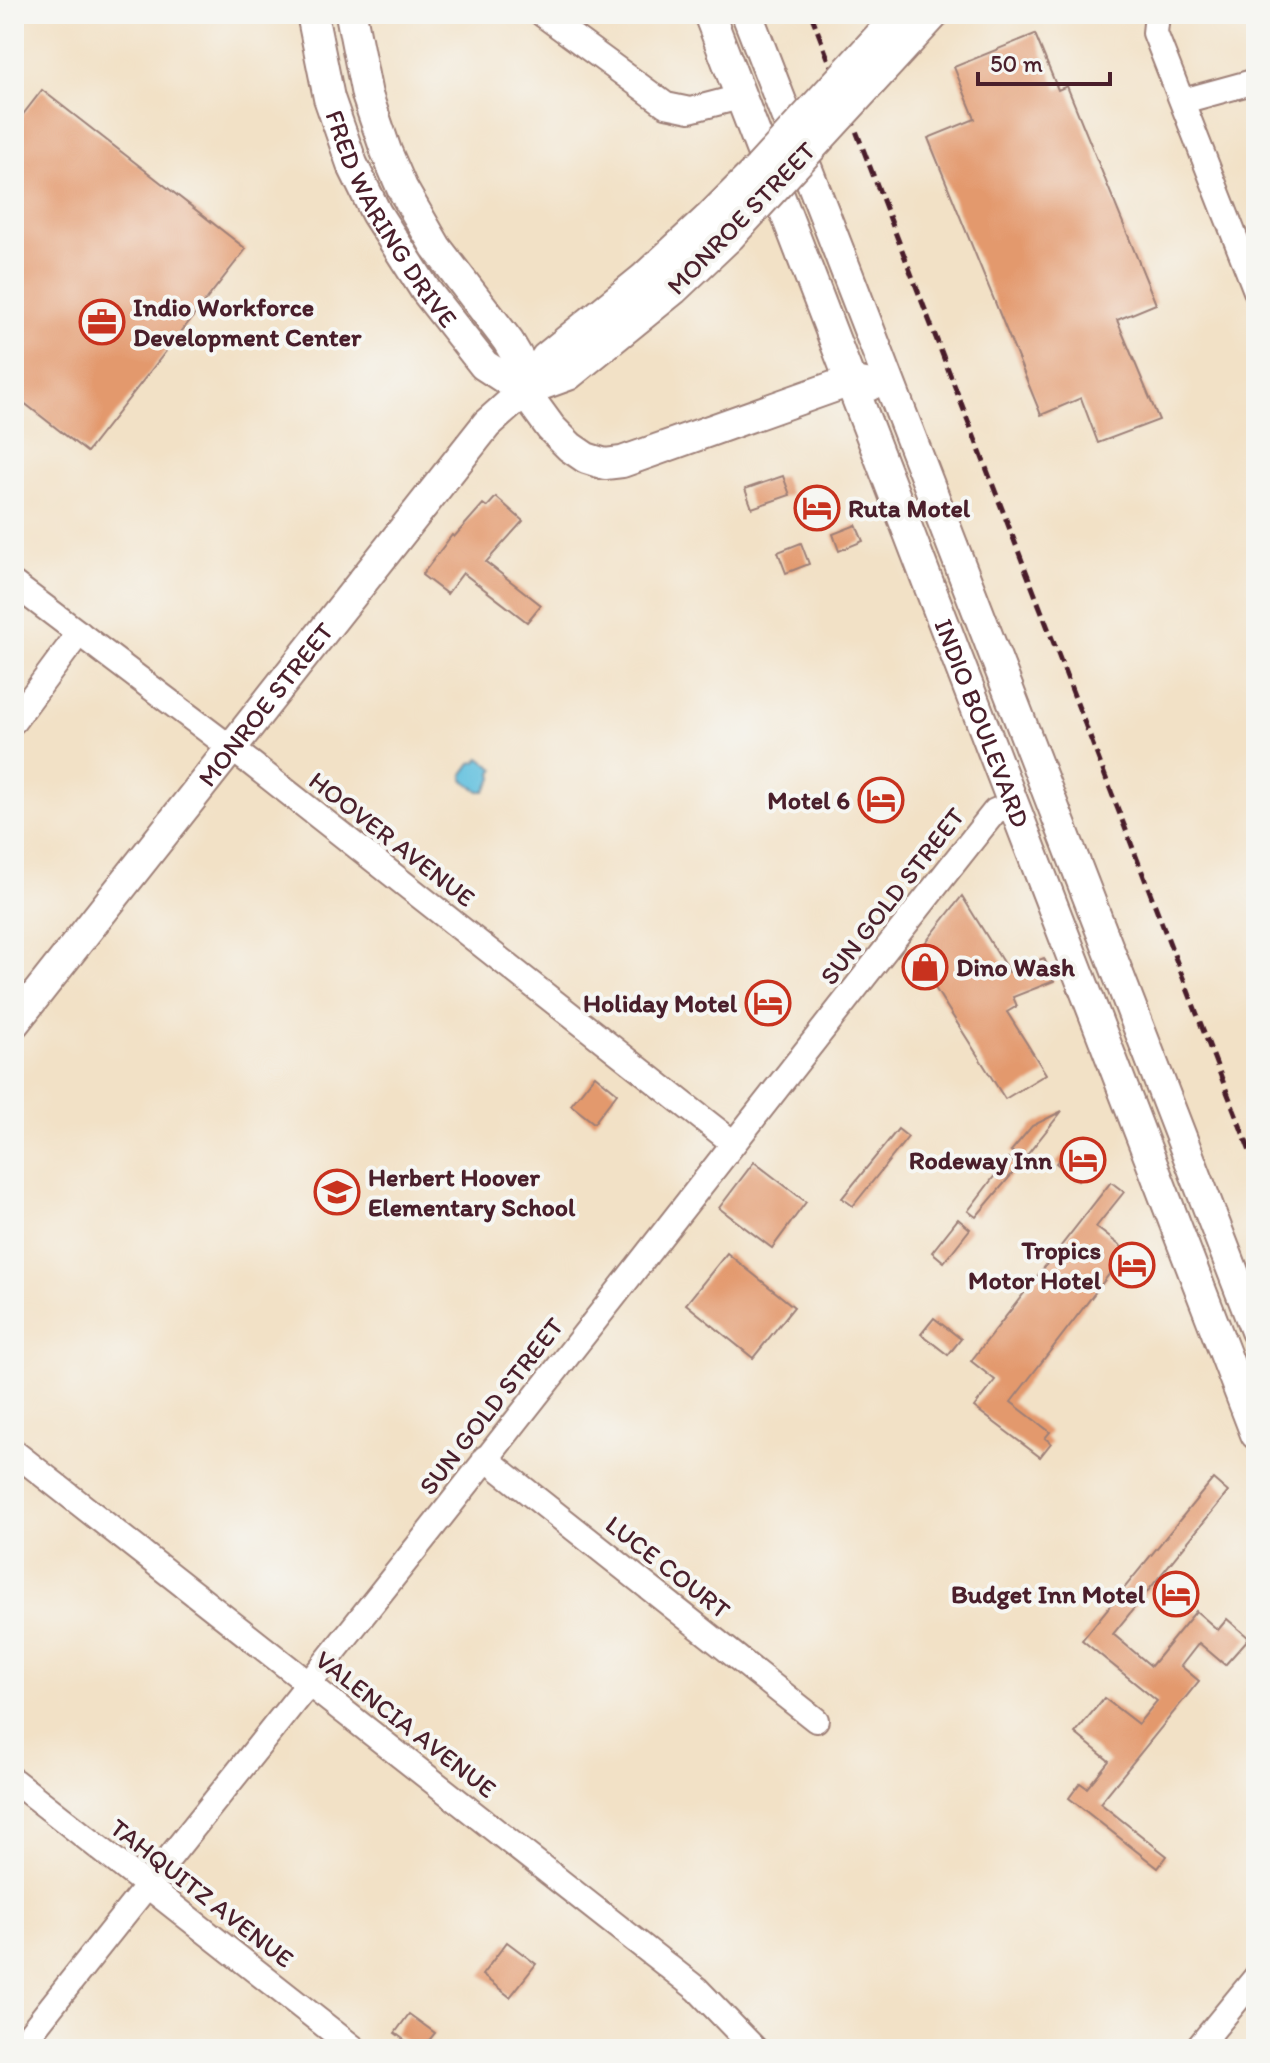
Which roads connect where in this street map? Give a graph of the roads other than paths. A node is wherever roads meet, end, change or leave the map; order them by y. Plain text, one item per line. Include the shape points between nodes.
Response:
1 (312, 14) edge
2 (351, 14) edge
3 (542, 14) edge
4 (709, 14) edge
5 (747, 14) edge
6 (900, 14) edge
7 (934, 14) edge
8 (1157, 14) edge
9 (1256, 81) edge
10 (740, 97) junction
11 (1183, 101) junction
12 (784, 210) junction
13 (719, 227) junction
14 (1256, 291) edge
15 (865, 320) junction
16 (850, 381) junction
17 (524, 391) junction
18 (951, 541) junction
19 (14, 584) edge
20 (79, 633) junction
21 (14, 721) edge
22 (1027, 736) junction
23 (230, 748) junction
24 (1013, 805) junction
25 (1112, 957) junction
26 (14, 1023) edge
27 (732, 1142) junction
28 (1256, 1331) edge
29 (1256, 1434) edge
30 (14, 1452) edge
31 (485, 1458) junction
32 (309, 1683) junction
33 (816, 1720) dead end
34 (14, 1781) edge
35 (146, 1884) junction
36 (1256, 1977) edge
37 (18, 2049) edge
38 (355, 2049) edge
39 (755, 2049) edge
40 (1197, 2049) edge

1 - 17 main road, FRED WARING DRIVE via 329,98 376,213 426,291 484,365
2 - 17 main road, FRED WARING DRIVE via 367,95 402,188 436,247 508,341 521,363
3 - 10 street via 666,105 690,110
4 - 10 main road, INDIO BOULEVARD
5 - 15 main road, INDIO BOULEVARD
6 - 13 main road, MONROE STREET, bridge via 759,168
7 - 13 main road, MONROE STREET, bridge
8 - 11 street via 1155,33
9 - 11 street
10 - 12 main road, INDIO BOULEVARD
11 - 14 street
12 - 15 main road via 816,252 847,330 856,331
12 - 16 main road, INDIO BOULEVARD
13 - 17 main road, MONROE STREET via 674,289 568,375
15 - 16 main road via 863,351
15 - 18 main road, INDIO BOULEVARD
16 - 17 main road, FRED WARING DRIVE via 638,458 605,464 570,447
16 - 18 main road via 867,383 879,393 921,503
16 - 24 main road, INDIO BOULEVARD
17 - 23 main road, MONROE STREET via 487,424
18 - 22 main road, INDIO BOULEVARD
19 - 20 street, HOOVER AVENUE
20 - 21 street
20 - 23 street, HOOVER AVENUE
22 - 24 main road via 1025,771
22 - 25 main road, INDIO BOULEVARD
23 - 26 main road, MONROE STREET
23 - 27 street, HOOVER AVENUE
24 - 25 main road via 1031,812 1046,828 1079,914
24 - 27 street, SUN GOLD STREET via 995,811
24 - 29 main road, INDIO BOULEVARD
25 - 28 main road, INDIO BOULEVARD
27 - 31 street, SUN GOLD STREET
30 - 32 street, VALENCIA AVENUE
31 - 32 street, SUN GOLD STREET
31 - 33 street, LUCE COURT
32 - 35 street, SUN GOLD STREET
32 - 39 street, VALENCIA AVENUE via 697,1989
34 - 35 street, TAHQUITZ AVENUE
35 - 37 street, SUN GOLD STREET
35 - 38 street, TAHQUITZ AVENUE
36 - 40 street

